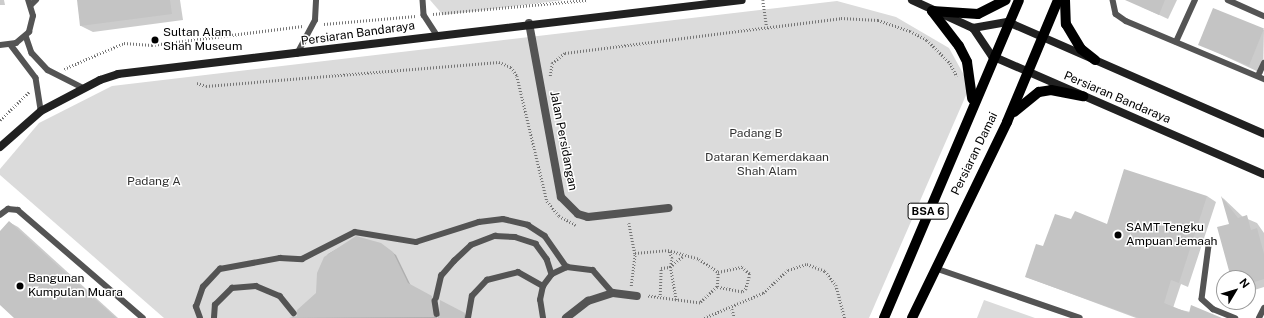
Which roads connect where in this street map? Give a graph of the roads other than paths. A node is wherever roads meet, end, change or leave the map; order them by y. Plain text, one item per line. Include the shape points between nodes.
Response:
1 (36, 0) edge
2 (316, 0) edge
3 (423, 0) edge
4 (742, 0) edge
5 (912, 0) edge
6 (1006, 0) edge
7 (1019, 0) edge
8 (1058, 0) edge
9 (1065, 0) edge
10 (1113, 0) edge
11 (1195, 0) edge
12 (1228, 0) edge
13 (30, 2) edge
14 (932, 11) junction
15 (1264, 16) edge
16 (1008, 22) junction
17 (528, 23) junction
18 (973, 28) junction
19 (437, 35) junction
20 (26, 36) junction
21 (1043, 37) junction
22 (1176, 42) junction
23 (0, 45) edge
24 (11, 45) junction
25 (297, 54) junction
26 (992, 56) junction
27 (1096, 60) junction
28 (1264, 63) edge
29 (1027, 72) junction
30 (1261, 78) edge
31 (83, 88) junction
32 (1083, 96) junction
33 (972, 104) junction
34 (41, 111) junction
35 (1006, 122) junction
36 (1264, 134) edge
37 (0, 147) edge
38 (1264, 174) edge
39 (668, 208) dead end
40 (0, 215) edge
41 (1209, 246) dead end
42 (566, 266) junction
43 (934, 267) junction
44 (552, 274) junction
45 (543, 286) junction
46 (613, 293) junction
47 (634, 295) road end
48 (1264, 308) edge
49 (296, 316) edge
50 (437, 317) edge
51 (144, 318) edge
52 (200, 318) edge
53 (214, 318) edge
54 (468, 318) edge
55 (543, 318) edge
56 (566, 318) edge
57 (884, 318) edge
58 (912, 318) edge
59 (1080, 318) edge
60 (1235, 318) edge
61 (1259, 318) edge

1 - 13 lane
2 - 25 lane via 313,25
3 - 19 lane via 424,15
4 - 17 main road, Persiaran Bandaraya
5 - 14 main road
6 - 14 main road via 990,11 978,14
7 - 16 main road, Persiaran Damai / BSA 6
8 - 21 main road, Persiaran Damai / BSA 6
9 - 27 main road via 1066,24 1081,49
10 - 22 lane via 1116,14
11 - 22 lane
12 - 15 lane
13 - 20 lane via 33,22
14 - 18 main road
14 - 33 main road via 959,46 967,62 973,87
16 - 18 main road
16 - 21 main road
16 - 26 main road, Persiaran Damai / BSA 6
17 - 19 main road, Persiaran Bandaraya
17 - 39 street, Jalan Persidangan via 561,198 578,214 588,217
18 - 26 main road
19 - 25 main road, Persiaran Bandaraya
20 - 24 lane
20 - 31 lane via 32,53 55,75
21 - 27 main road
21 - 29 main road, Persiaran Damai / BSA 6
22 - 30 lane
23 - 24 lane
24 - 34 lane via 28,65
25 - 31 main road, Persiaran Bandaraya via 118,74
26 - 29 main road, Persiaran Bandaraya
26 - 33 main road, Persiaran Damai / BSA 6
27 - 36 main road
28 - 30 lane
29 - 32 main road, Persiaran Bandaraya
29 - 35 main road, Persiaran Damai / BSA 6
31 - 34 main road, Persiaran Bandaraya
32 - 35 main road via 1051,90 1039,92 1020,104
32 - 38 main road, Persiaran Bandaraya
33 - 57 main road, Persiaran Damai / BSA 6
34 - 37 main road, Persiaran Bandaraya
35 - 43 main road, Persiaran Damai / BSA 6
40 - 51 lane via 8,209 18,210
41 - 60 lane via 1202,298 1213,309
42 - 44 lane
42 - 46 lane via 593,270
42 - 52 lane via 545,236 528,225 503,219 479,222 416,242 354,232 302,259 272,259 220,269 203,287 196,307
43 - 58 main road, Persiaran Damai / BSA 6
43 - 59 lane
44 - 45 lane
44 - 50 lane via 547,259 536,244 515,237 495,236 471,245 441,276 435,300
45 - 54 lane via 518,272 487,280 472,296
45 - 55 lane via 540,300
46 - 47 street
46 - 56 street via 588,301
48 - 61 lane
49 - 53 lane via 280,296 256,286 232,288 215,305

